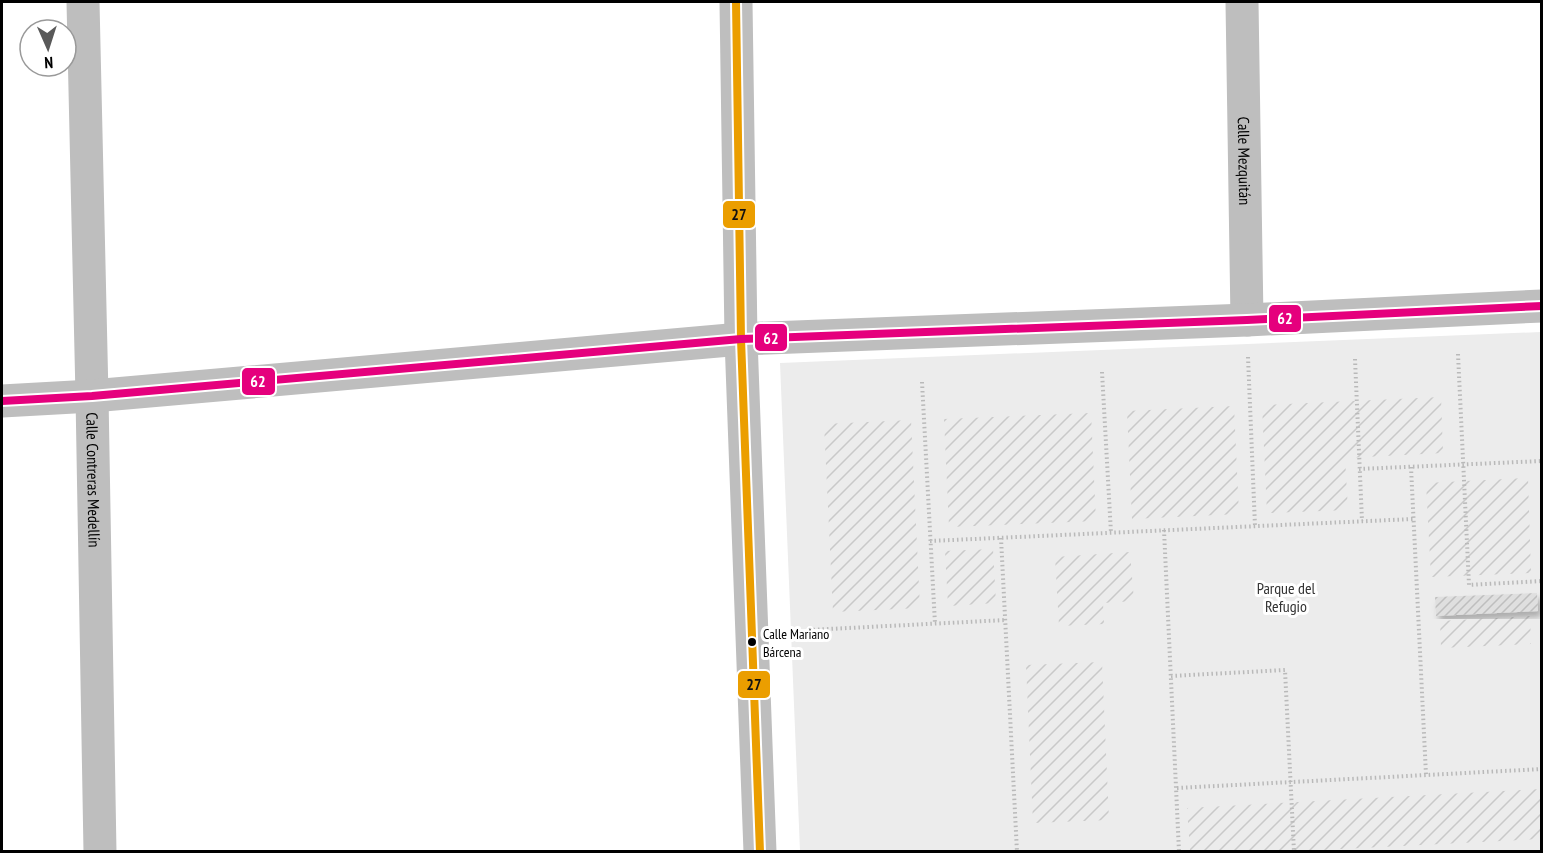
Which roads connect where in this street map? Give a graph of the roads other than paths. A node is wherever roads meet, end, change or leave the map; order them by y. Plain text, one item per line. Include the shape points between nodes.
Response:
1 (83, 2) edge
2 (736, 2) edge
3 (1242, 2) edge
4 (1542, 306) edge
5 (1246, 320) junction
6 (741, 339) junction
7 (92, 396) junction
8 (2, 401) edge
9 (100, 852) edge
10 (760, 852) edge

1 - 7 street, Calle Contreras Medellín
2 - 6 street
3 - 5 street, Calle Mezquitán
4 - 5 street
5 - 6 street
6 - 7 street
6 - 10 street
7 - 8 street
7 - 9 street, Calle Contreras Medellín

